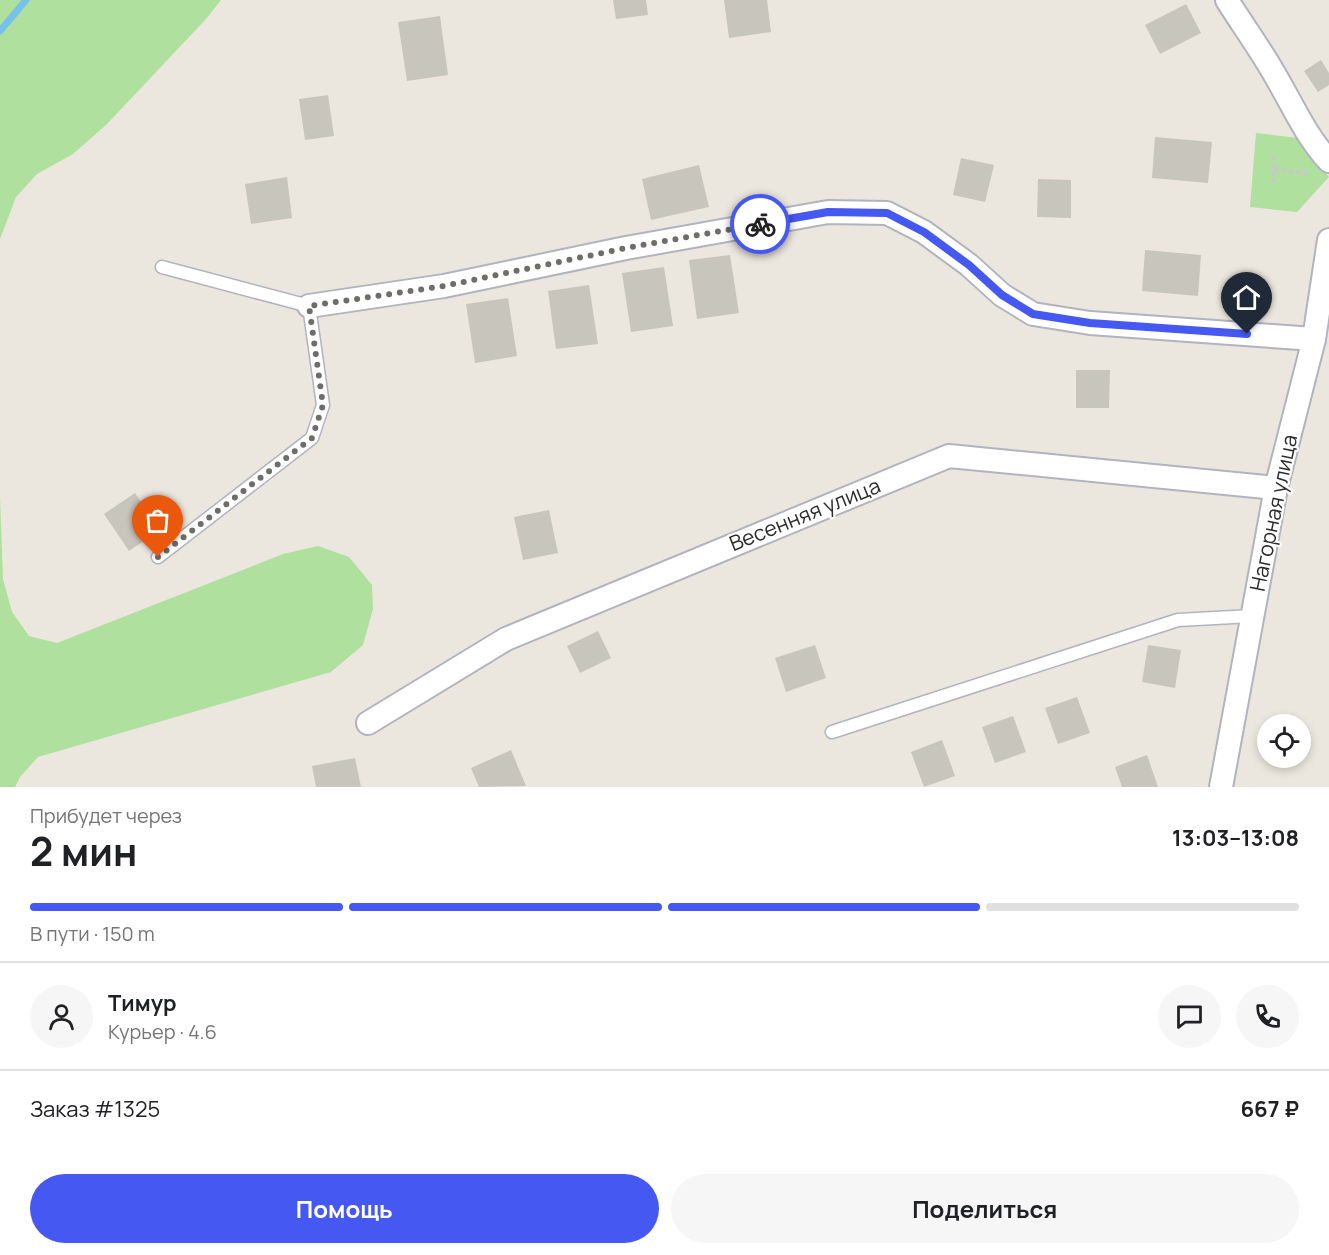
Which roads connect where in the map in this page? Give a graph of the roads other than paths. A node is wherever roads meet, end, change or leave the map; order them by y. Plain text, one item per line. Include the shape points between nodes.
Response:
1 (1227, 0) edge
2 (1323, 168) edge
3 (1329, 240) edge
4 (162, 267) dead end
5 (309, 306) junction
6 (1314, 339) junction
7 (1276, 488) junction
8 (158, 557) dead end
9 (1252, 616) junction
10 (368, 723) dead end
11 (831, 732) dead end
12 (1221, 787) edge

1 - 2 street via 1319,150
3 - 6 street, Нагорная улица
4 - 5 lane
5 - 6 street via 444,286 828,212 887,213 924,232 1002,295 1033,314 1090,323
5 - 8 lane via 323,405 312,438
6 - 7 street, Нагорная улица
7 - 9 street, Нагорная улица
7 - 10 street, Весенняя улица via 949,456 506,639
9 - 11 lane via 1178,620
9 - 12 street, Нагорная улица

